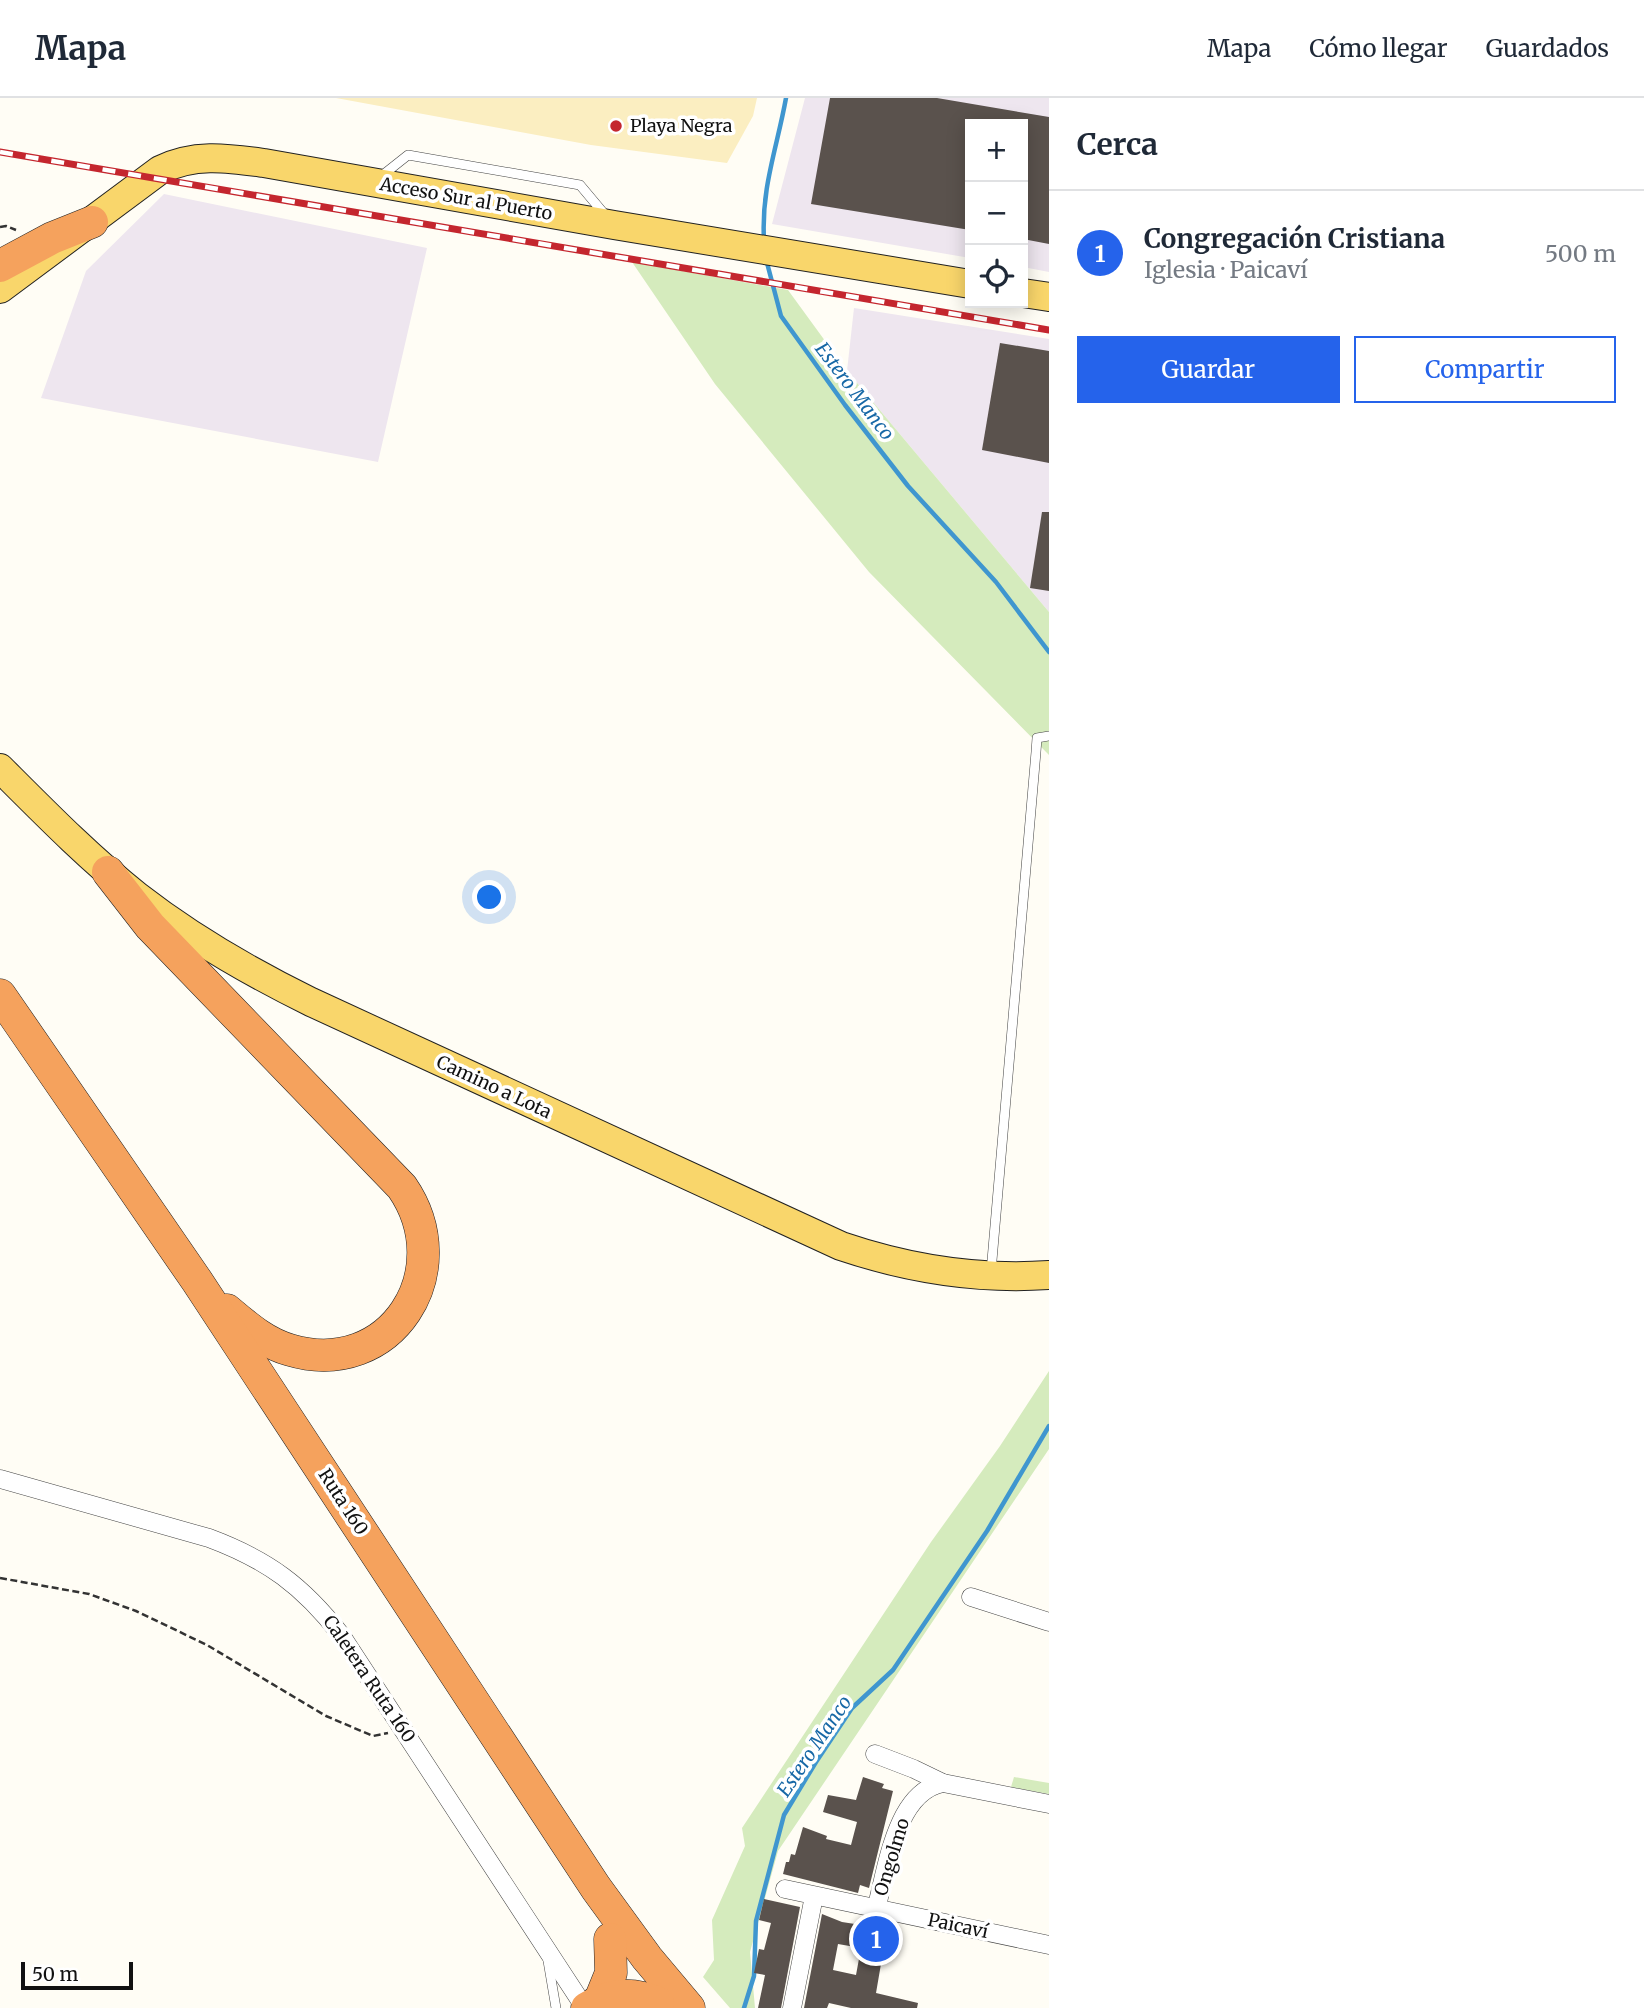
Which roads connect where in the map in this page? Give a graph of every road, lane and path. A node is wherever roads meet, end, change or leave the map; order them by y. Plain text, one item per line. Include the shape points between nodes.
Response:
1 (92, 222) junction
2 (0, 266) edge
3 (965, 284) edge
4 (0, 289) edge
5 (1028, 294) edge
6 (1049, 298) edge
7 (1049, 736) edge
8 (0, 768) edge
9 (108, 872) junction
10 (0, 995) edge
11 (0, 1030) edge
12 (1049, 1275) edge
13 (991, 1277) junction
14 (197, 1281) junction
15 (0, 1479) edge
16 (0, 1578) edge
17 (971, 1597) dead end
18 (1049, 1622) edge
19 (401, 1725) junction
20 (875, 1754) dead end
21 (943, 1783) junction
22 (1049, 1804) edge
23 (785, 1889) dead end
24 (814, 1896) junction
25 (876, 1909) junction
26 (535, 1930) junction
27 (610, 1939) junction
28 (1049, 1945) edge
29 (591, 2005) edge
30 (670, 2006) edge
31 (556, 2008) edge
32 (792, 2008) edge

1 - 2 highway
1 - 3 main road, Acceso Sur al Puerto via 160,170 182,161 218,157
1 - 4 main road, Acceso Sur al Puerto
5 - 6 main road
7 - 13 lane via 1037,738
8 - 9 main road, Camino a Lota
9 - 13 main road, Camino a Lota via 192,935 274,984 779,1219 876,1257
9 - 14 highway via 159,936 402,1187 416,1210 423,1235 422,1273 404,1315 385,1335 352,1352 314,1355 275,1345
10 - 14 highway, Ruta 160
11 - 27 highway, Ruta 160 via 238,1377
12 - 13 main road, Camino a Lota
14 - 30 highway, Ruta 160 via 646,1958
15 - 19 street, Caletera Ruta 160 via 209,1538 266,1564 318,1605
16 - 19 path via 89,1594 136,1611 207,1645 326,1716 373,1736
17 - 18 street
19 - 26 street, Caletera Ruta 160
20 - 21 street
21 - 22 street
21 - 25 street, Ongolmo via 921,1793 906,1813
23 - 24 street, Paicaví
24 - 25 street, Paicaví
24 - 32 street
25 - 28 street, Paicaví
26 - 29 street, Caletera Ruta 160
26 - 31 lane via 548,1962
27 - 29 highway via 611,1973
27 - 30 highway, Ruta 160
29 - 30 highway via 626,1995

